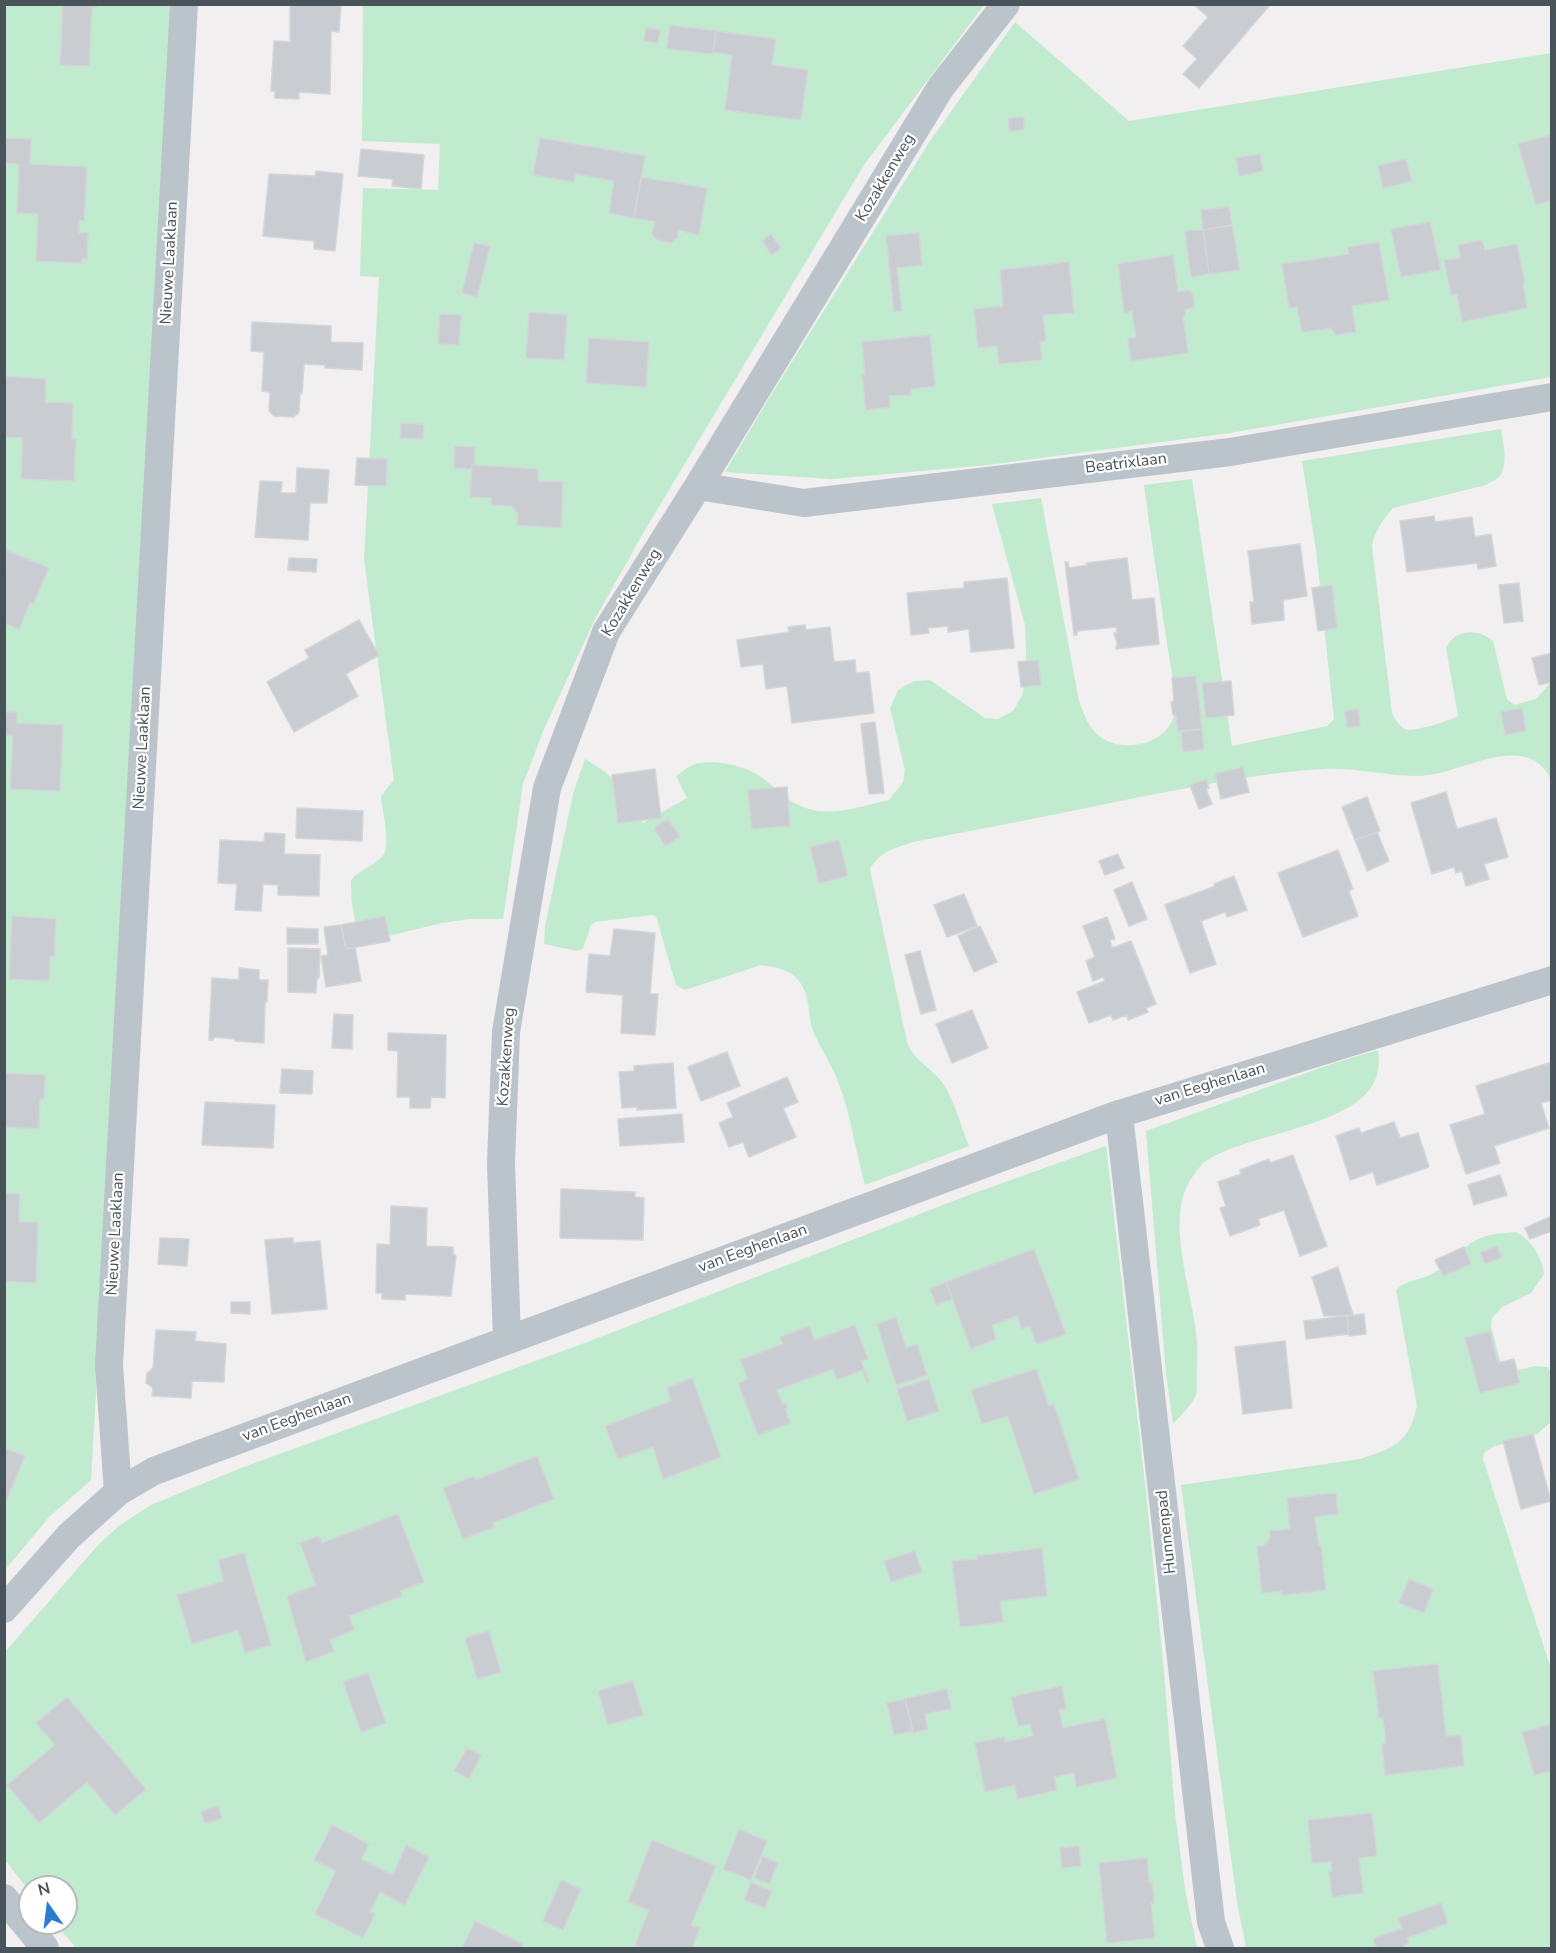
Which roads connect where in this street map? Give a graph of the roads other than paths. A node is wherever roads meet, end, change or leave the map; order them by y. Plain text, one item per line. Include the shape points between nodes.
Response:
1 (184, 4) edge
2 (1006, 4) edge
3 (1551, 397) edge
4 (698, 486) junction
5 (1551, 980) edge
6 (1119, 1114) junction
7 (507, 1340) junction
8 (118, 1492) junction
9 (4, 1609) edge
10 (4, 1898) edge
11 (45, 1948) edge
12 (1220, 1948) edge

1 - 8 street, Nieuwe Laaklaan via 109,1365
2 - 4 street, Kozakkenweg via 941,87
3 - 4 street, Beatrixlaan via 1230,452 804,502
4 - 7 street, Kozakkenweg via 606,632 547,788 506,1032 501,1163
5 - 6 street, van Eeghenlaan
6 - 7 street, van Eeghenlaan
6 - 12 street, Hunnenpad via 1211,1922
7 - 8 street, van Eeghenlaan via 154,1471
8 - 9 street, van Eeghenlaan via 69,1536
10 - 11 street

